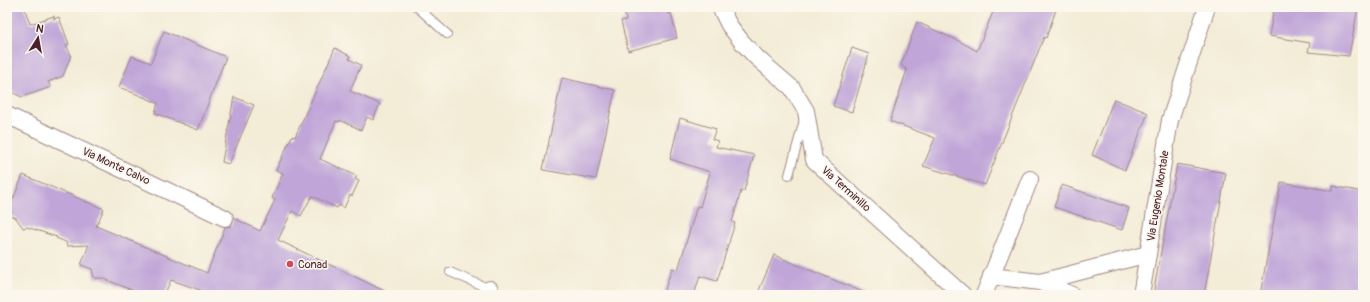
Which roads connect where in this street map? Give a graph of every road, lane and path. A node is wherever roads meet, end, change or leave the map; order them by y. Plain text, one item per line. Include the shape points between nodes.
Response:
1 (417, 7) edge
2 (720, 7) edge
3 (1207, 7) edge
4 (447, 34) dead end
5 (806, 111) junction
6 (7, 115) edge
7 (789, 175) dead end
8 (1030, 179) dead end
9 (225, 218) dead end
10 (1148, 254) junction
11 (450, 272) dead end
12 (991, 276) junction
13 (1040, 282) junction
14 (489, 292) edge
15 (963, 295) edge
16 (984, 295) edge
17 (1072, 295) edge
18 (1141, 295) edge

1 - 4 lane
2 - 5 street, Via Terminillo via 742,42 792,88
3 - 10 street, Via Eugenio Montale via 1170,120
5 - 7 lane
5 - 15 street, Via Terminillo via 814,160
6 - 9 street, Via Monte Calvo
8 - 12 street
10 - 13 street, Via Eugenio Montale
10 - 18 street
11 - 14 lane
12 - 13 street, Via Eugenio Montale
12 - 16 street
13 - 17 street

